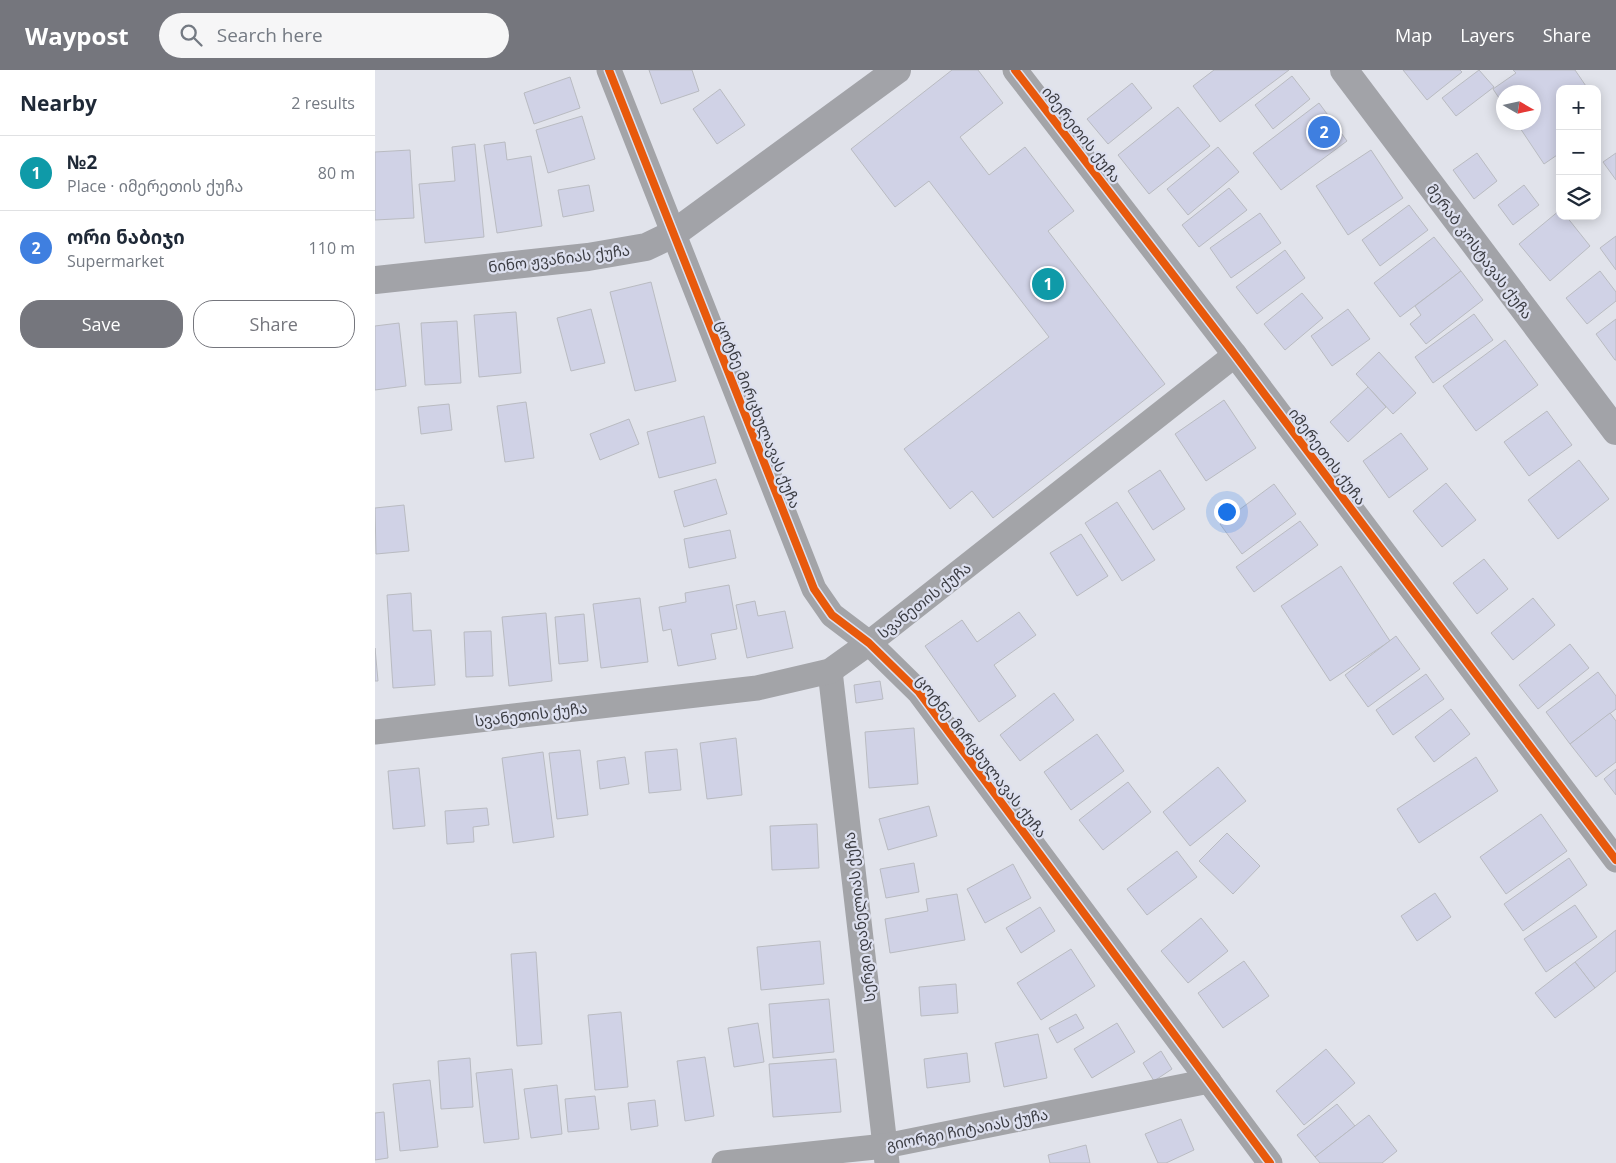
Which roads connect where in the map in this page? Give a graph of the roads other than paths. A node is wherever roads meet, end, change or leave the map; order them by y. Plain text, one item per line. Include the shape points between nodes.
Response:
1 (609, 70) edge
2 (897, 70) edge
3 (1015, 70) edge
4 (1344, 70) edge
5 (673, 234) junction
6 (375, 280) edge
7 (1235, 355) junction
8 (1616, 431) edge
9 (869, 643) junction
10 (830, 671) junction
11 (375, 732) edge
12 (1616, 860) edge
13 (1209, 1081) junction
14 (886, 1154) edge
15 (723, 1163) edge
16 (1270, 1163) edge

1 - 5 street, ცოტნე მირცხულავას ქუჩა
2 - 5 street, ნინო ჟვანიას ქუჩა
3 - 7 street, იმერეთის ქუჩა
4 - 8 street, მერაბ კოსტავას ქუჩა
5 - 6 street, ნინო ჟვანიას ქუჩა via 646,246 588,257
5 - 9 street, ცოტნე მირცხულავას ქუჩა via 814,589 832,615
7 - 9 street, სვანეთის ქუჩა
7 - 12 street, იმერეთის ქუჩა
9 - 10 street, სვანეთის ქუჩა
9 - 13 street, ცოტნე მირცხულავას ქუჩა via 919,692
10 - 11 street, სვანეთის ქუჩა via 757,688
10 - 14 street, სერგი დანელიას ქუჩა
13 - 14 street, გიორგი ჩიტაიას ქუჩა
13 - 16 street, ცოტნე მირცხულავას ქუჩა
14 - 15 street, გიორგი ჩიტაიას ქუჩა

